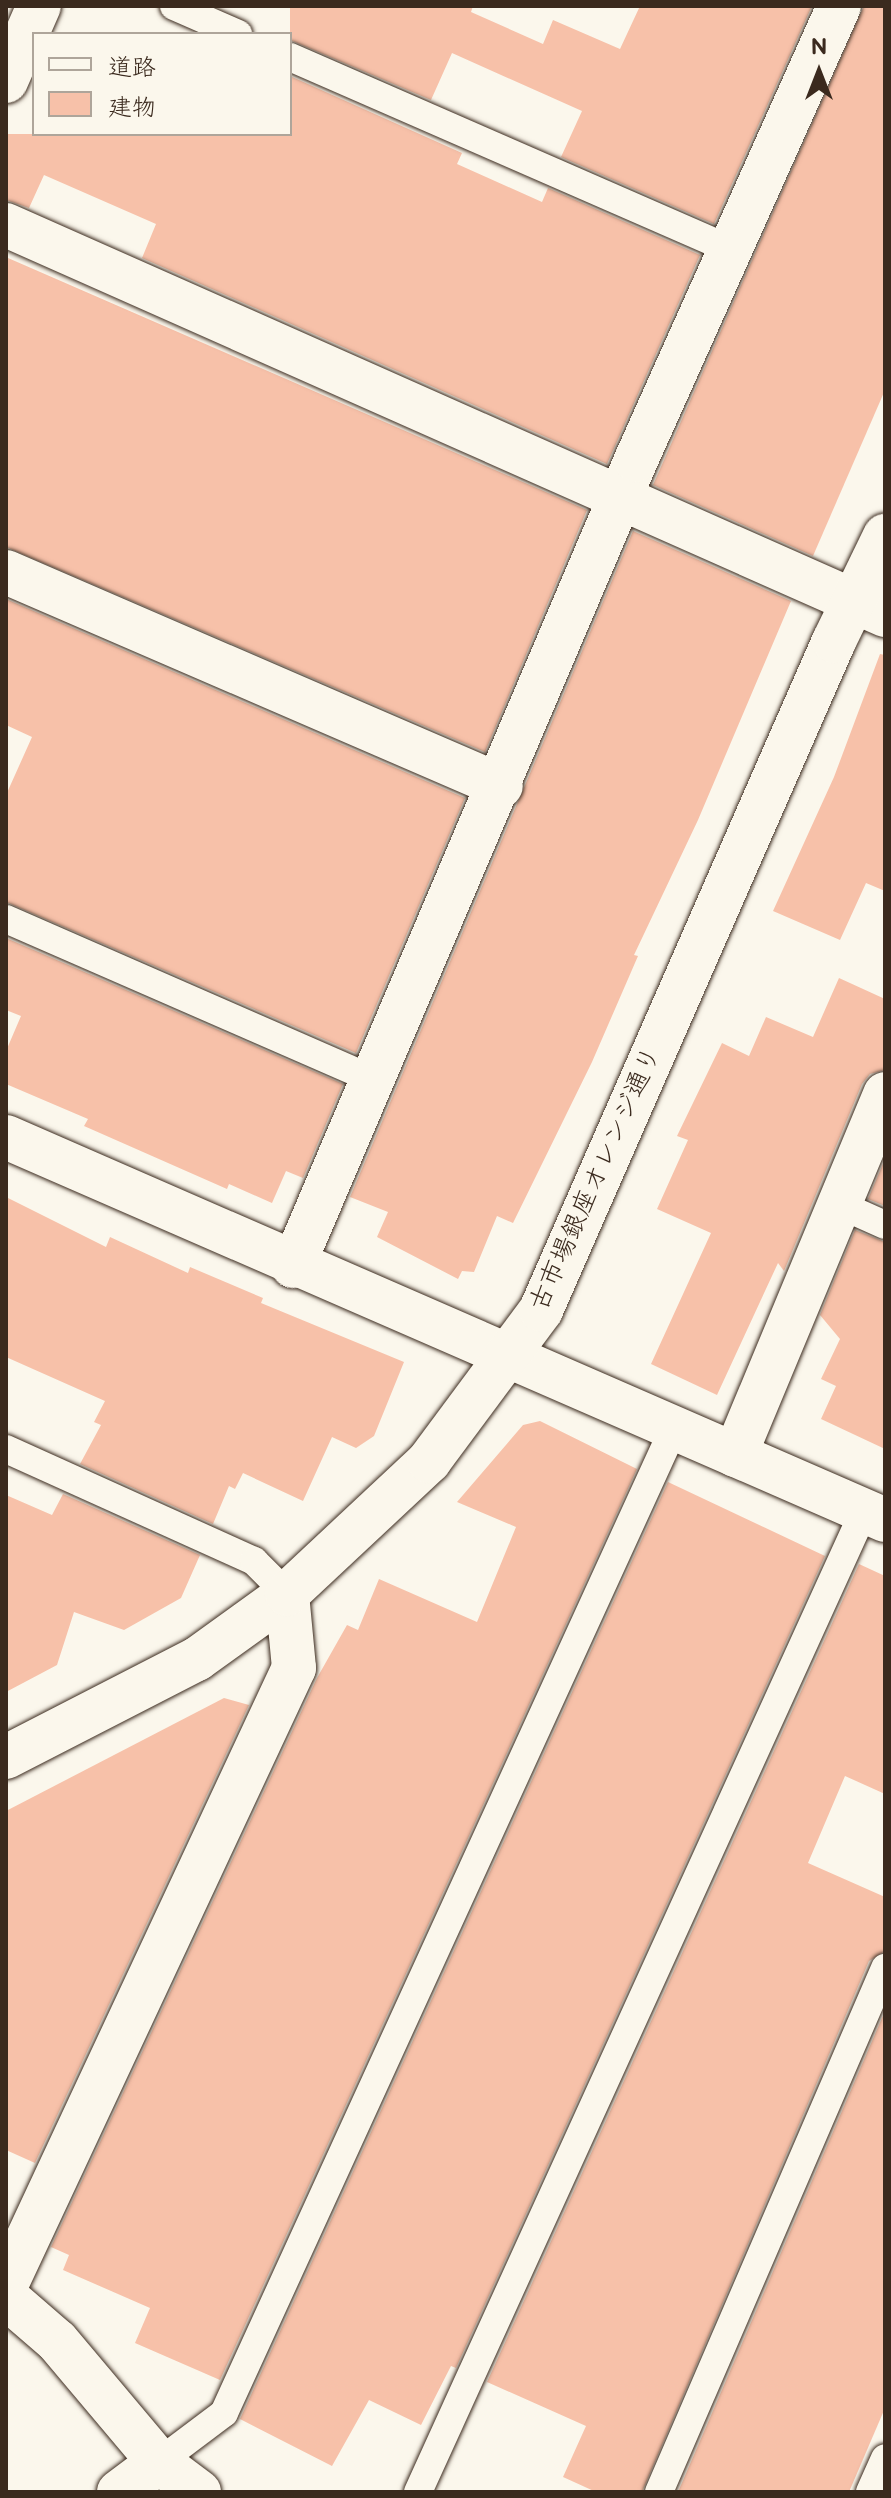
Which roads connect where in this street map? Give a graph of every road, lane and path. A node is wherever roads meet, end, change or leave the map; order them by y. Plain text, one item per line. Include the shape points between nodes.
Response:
1 (39, 6) edge
2 (174, 6) edge
3 (839, 6) edge
4 (233, 32) edge
5 (292, 58) edge
6 (6, 81) edge
7 (6, 225) edge
8 (731, 250) junction
9 (620, 498) junction
10 (885, 536) edge
11 (6, 572) edge
12 (870, 610) edge
13 (501, 786) junction
14 (6, 919) edge
15 (373, 1079) junction
16 (885, 1094) edge
17 (6, 1137) edge
18 (838, 1204) junction
19 (885, 1225) edge
20 (293, 1266) junction
21 (504, 1357) junction
22 (674, 1428) junction
23 (6, 1449) edge
24 (735, 1455) junction
25 (874, 1516) edge
26 (287, 1594) junction
27 (6, 1757) edge
28 (885, 1968) edge
29 (6, 2285) edge
30 (6, 2297) edge
31 (885, 2458) edge
32 (159, 2462) junction
33 (119, 2492) edge
34 (199, 2492) edge
35 (418, 2492) edge
36 (659, 2492) edge
37 (870, 2492) edge

1 - 6 street
2 - 4 lane
3 - 8 street
5 - 8 lane
7 - 9 street
8 - 9 street
9 - 12 street
9 - 13 street
10 - 12 street, 古市場銀座オレンジ通り
11 - 13 street
12 - 21 street, 古市場銀座オレンジ通り via 834,641 541,1310
13 - 15 street
14 - 15 lane
15 - 20 street
16 - 18 street
17 - 20 street
18 - 19 lane
18 - 24 street
20 - 21 street
21 - 22 street
21 - 26 street, 古市場銀座オレンジ通り via 429,1461
22 - 24 street
22 - 32 lane via 224,2413
23 - 26 lane via 254,1561
24 - 25 street
25 - 35 lane
26 - 27 street, 古市場銀座オレンジ通り via 197,1659
26 - 29 street via 294,1668
28 - 36 lane
30 - 32 street via 57,2341
31 - 37 lane
32 - 33 street
32 - 34 street

